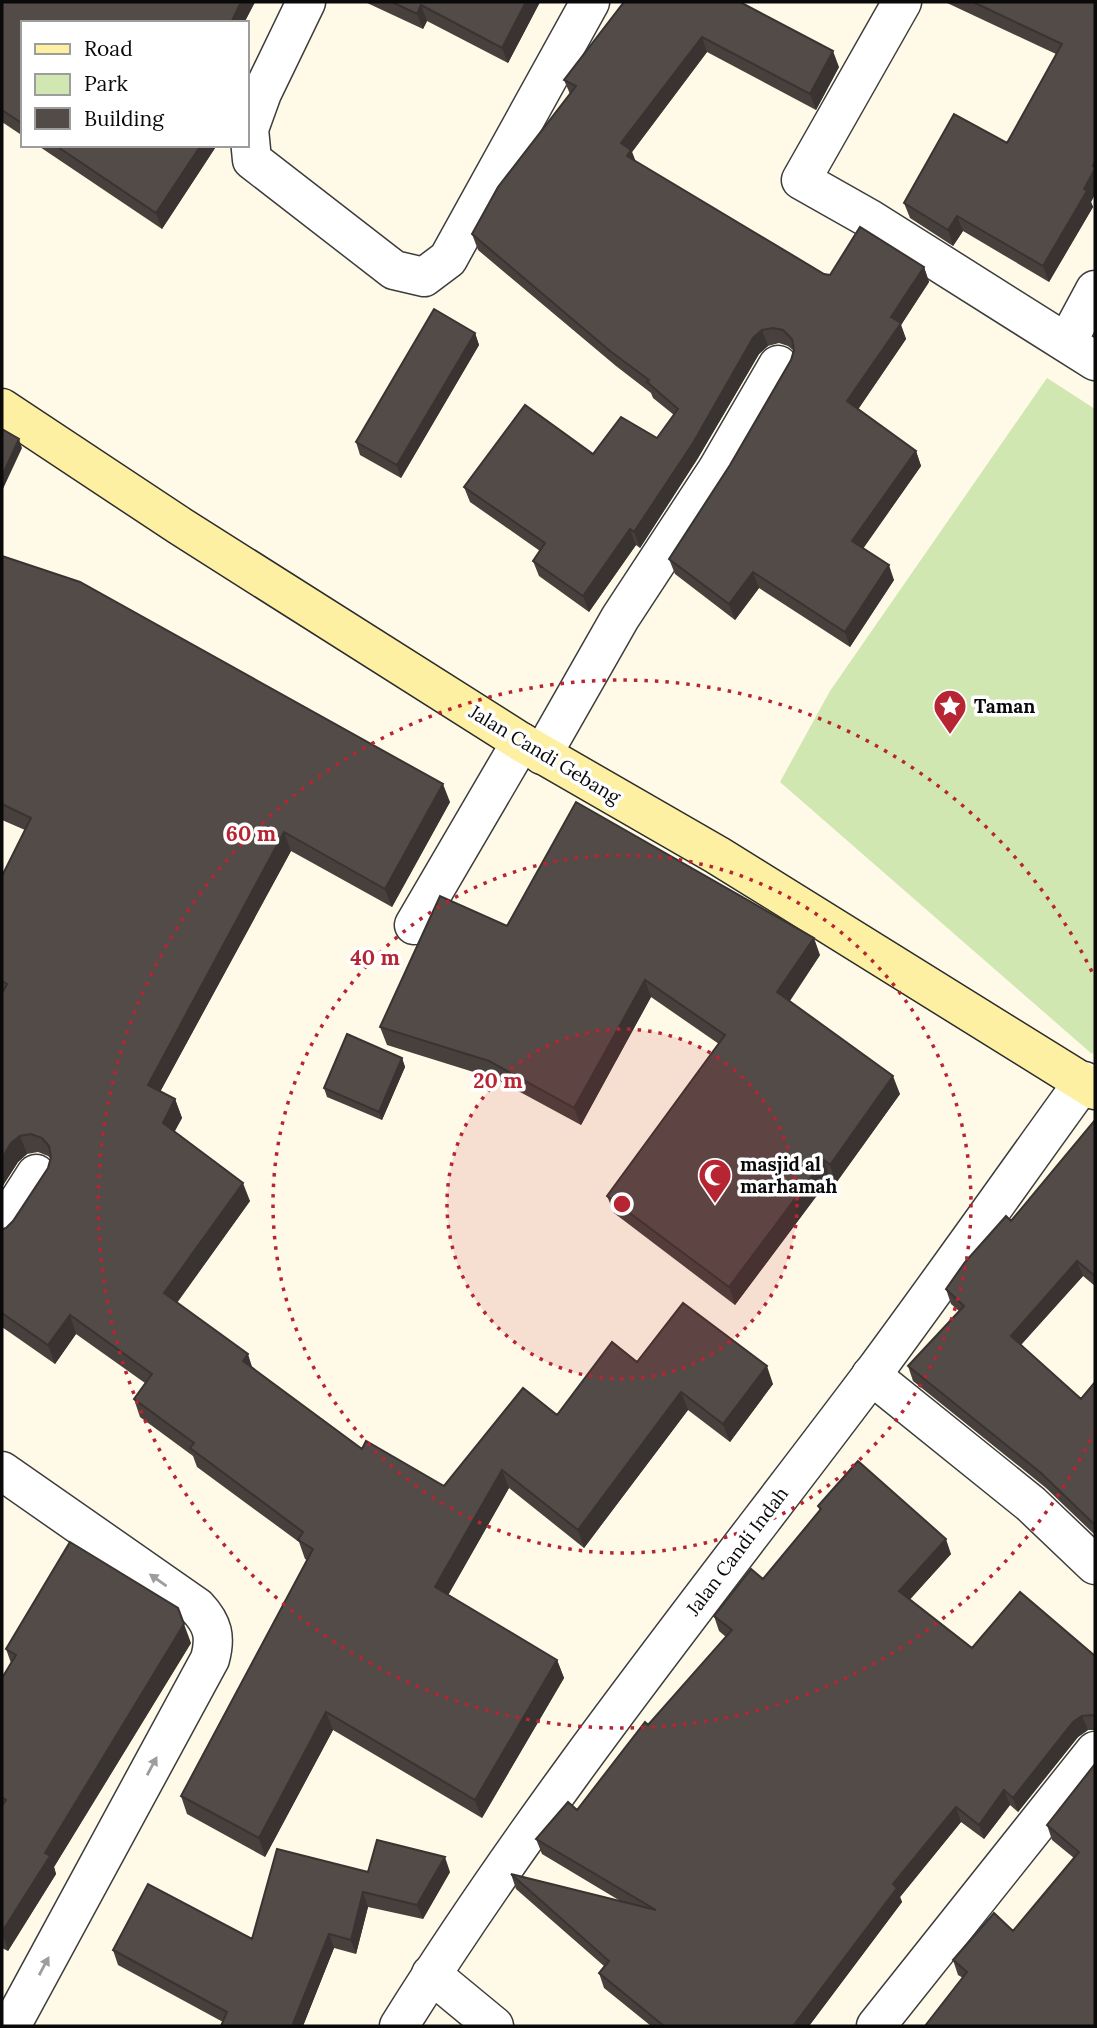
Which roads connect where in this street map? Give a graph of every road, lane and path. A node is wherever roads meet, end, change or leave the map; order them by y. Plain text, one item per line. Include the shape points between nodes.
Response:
1 (306, 2) edge
2 (590, 2) edge
3 (902, 2) edge
4 (1095, 290) edge
5 (1081, 352) edge
6 (778, 365) dead end
7 (2, 408) edge
8 (531, 748) junction
9 (414, 925) dead end
10 (1092, 1079) edge
11 (36, 1174) dead end
12 (2, 1227) edge
13 (871, 1375) junction
14 (2, 1471) edge
15 (1095, 1565) edge
16 (1095, 1751) edge
17 (431, 1974) junction
18 (11, 2026) edge
19 (399, 2026) edge
20 (494, 2026) edge
21 (876, 2026) edge

1 - 2 street via 248,129 252,160 394,270 424,277 448,259
3 - 5 street via 801,180
4 - 5 street
6 - 8 street via 717,470
7 - 8 main road, Jalan Candi Gebang
8 - 9 street
8 - 10 main road, Jalan Candi Gebang
10 - 13 street, Jalan Candi Indah
11 - 12 street
13 - 15 street via 1031,1504
13 - 17 street, Jalan Candi Indah via 638,1681
18 -> 14 street via 214,1644 213,1628 197,1607
16 - 21 street
17 - 19 street, Jalan Candi Indah
17 - 20 street

